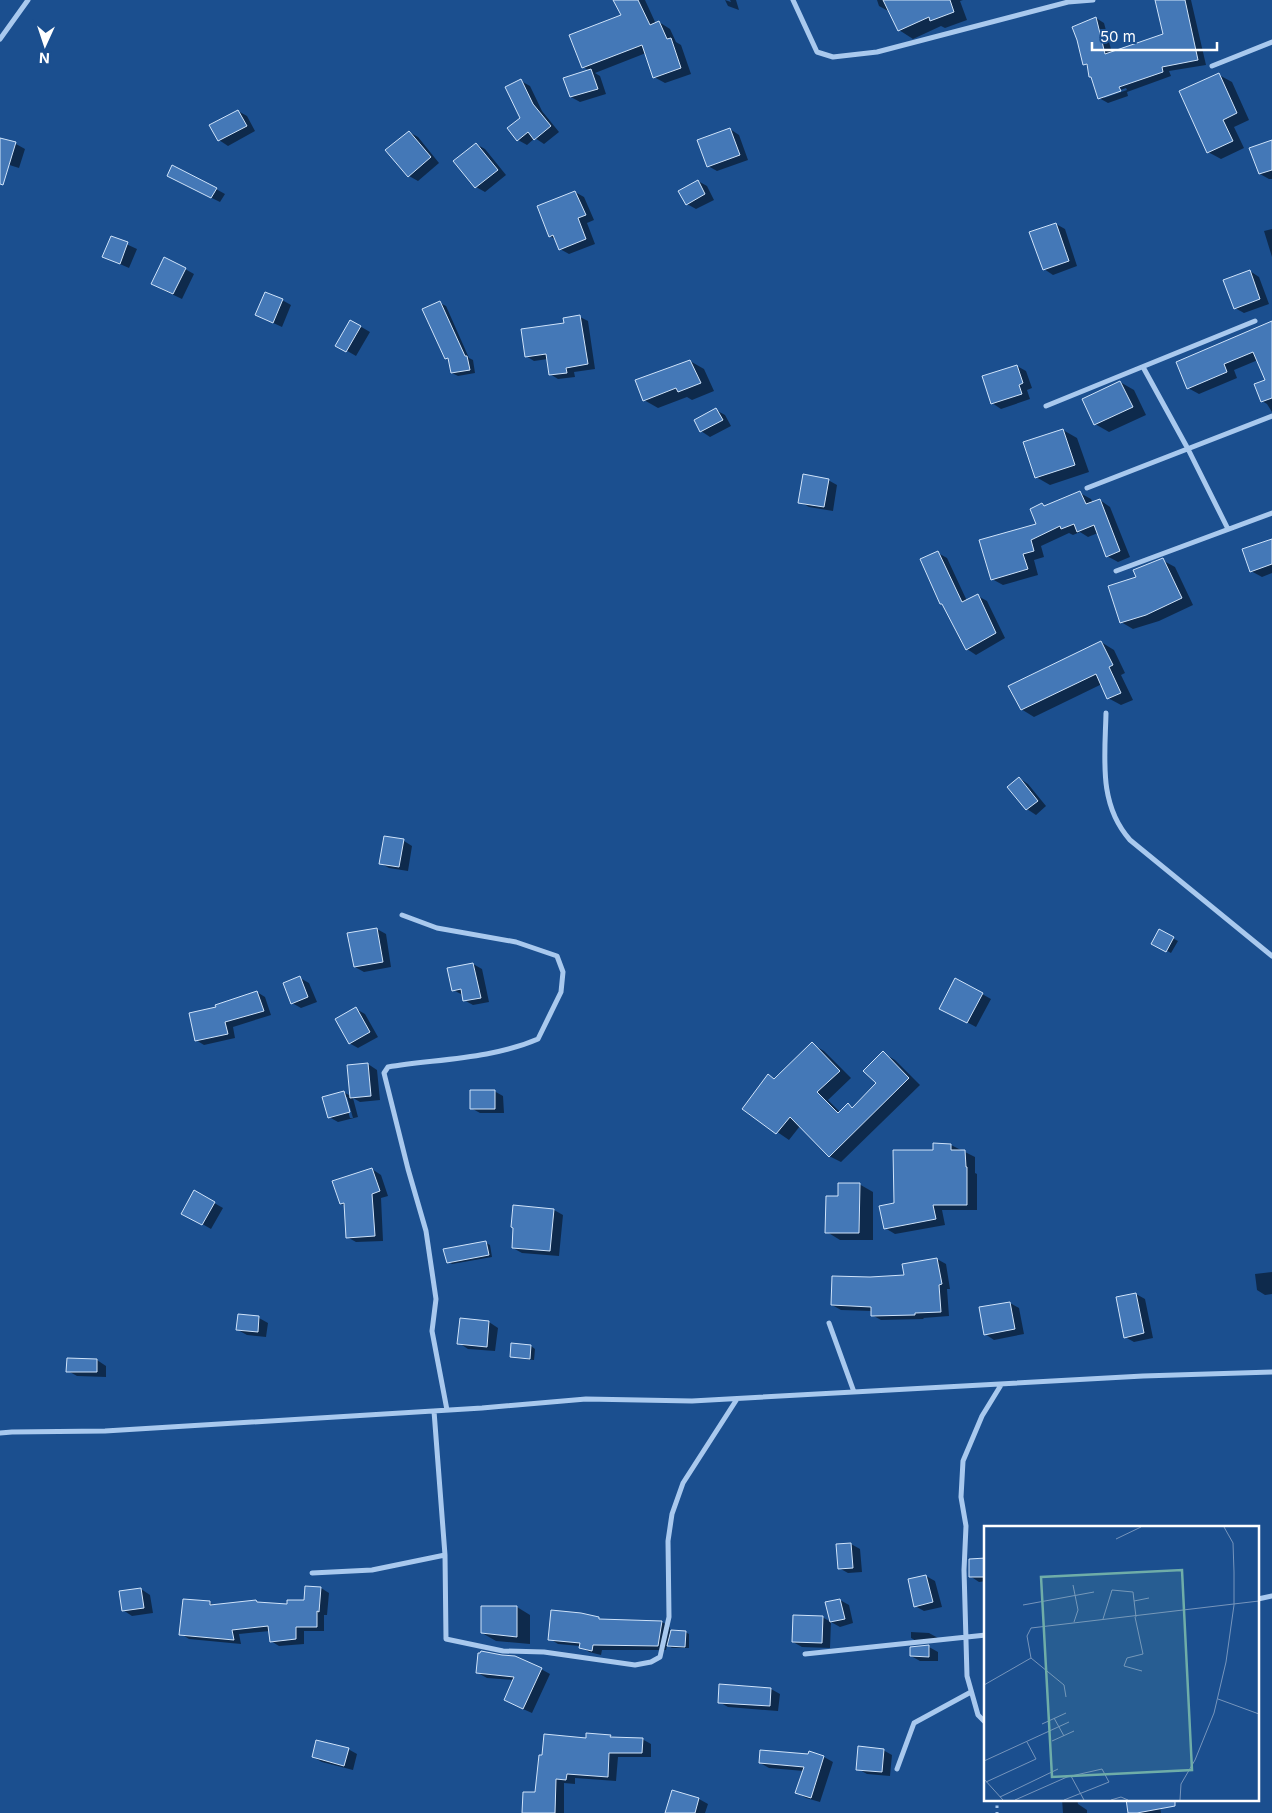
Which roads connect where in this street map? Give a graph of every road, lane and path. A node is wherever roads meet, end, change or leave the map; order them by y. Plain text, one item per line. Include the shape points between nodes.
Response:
1 (28, 0) edge
2 (793, 0) edge
3 (1093, 0) edge
4 (0, 39) edge
5 (1272, 42) edge
6 (1212, 66) dead end
7 (1255, 321) dead end
8 (1143, 367) junction
9 (1046, 406) dead end
10 (1272, 416) edge
11 (1188, 449) junction
12 (1087, 488) dead end
13 (1272, 512) edge
14 (1228, 529) junction
15 (1116, 570) dead end
16 (1106, 713) dead end
17 (402, 915) dead end
18 (1272, 956) edge
19 (829, 1323) dead end
20 (1272, 1372) edge
21 (1001, 1385) junction
22 (854, 1392) junction
23 (737, 1399) junction
24 (447, 1410) junction
25 (434, 1411) junction
26 (0, 1433) edge
27 (445, 1555) junction
28 (312, 1573) dead end
29 (984, 1635) edge
30 (965, 1637) junction
31 (805, 1654) dead end
32 (971, 1692) junction
33 (984, 1721) edge
34 (897, 1769) dead end
35 (997, 1800) edge
36 (997, 1813) edge

1 - 4 street
2 - 3 street via 817,52 833,57 877,52 1068,2
5 - 6 street
7 - 8 street
8 - 9 street
8 - 11 street
10 - 11 street
11 - 12 street
11 - 14 street
13 - 14 street
14 - 15 street
16 - 18 street via 1104,774 1111,809 1121,830
17 - 24 street via 437,928 516,942 557,956 563,972 561,992 538,1039 502,1050 388,1067 384,1073 426,1231 436,1298 432,1332
19 - 22 street
20 - 21 street
21 - 22 street
21 - 30 street via 982,1416 963,1462
22 - 23 street
23 - 24 street via 586,1399
23 - 27 street via 683,1483 672,1514 668,1541 669,1617 660,1657 651,1662 635,1665 544,1652 504,1651 446,1639
24 - 25 street
25 - 26 street via 105,1431
25 - 27 street
27 - 28 street via 372,1570
29 - 30 street
30 - 31 street
30 - 32 street
32 - 33 street via 978,1715
32 - 34 street via 914,1723
35 - 36 path

